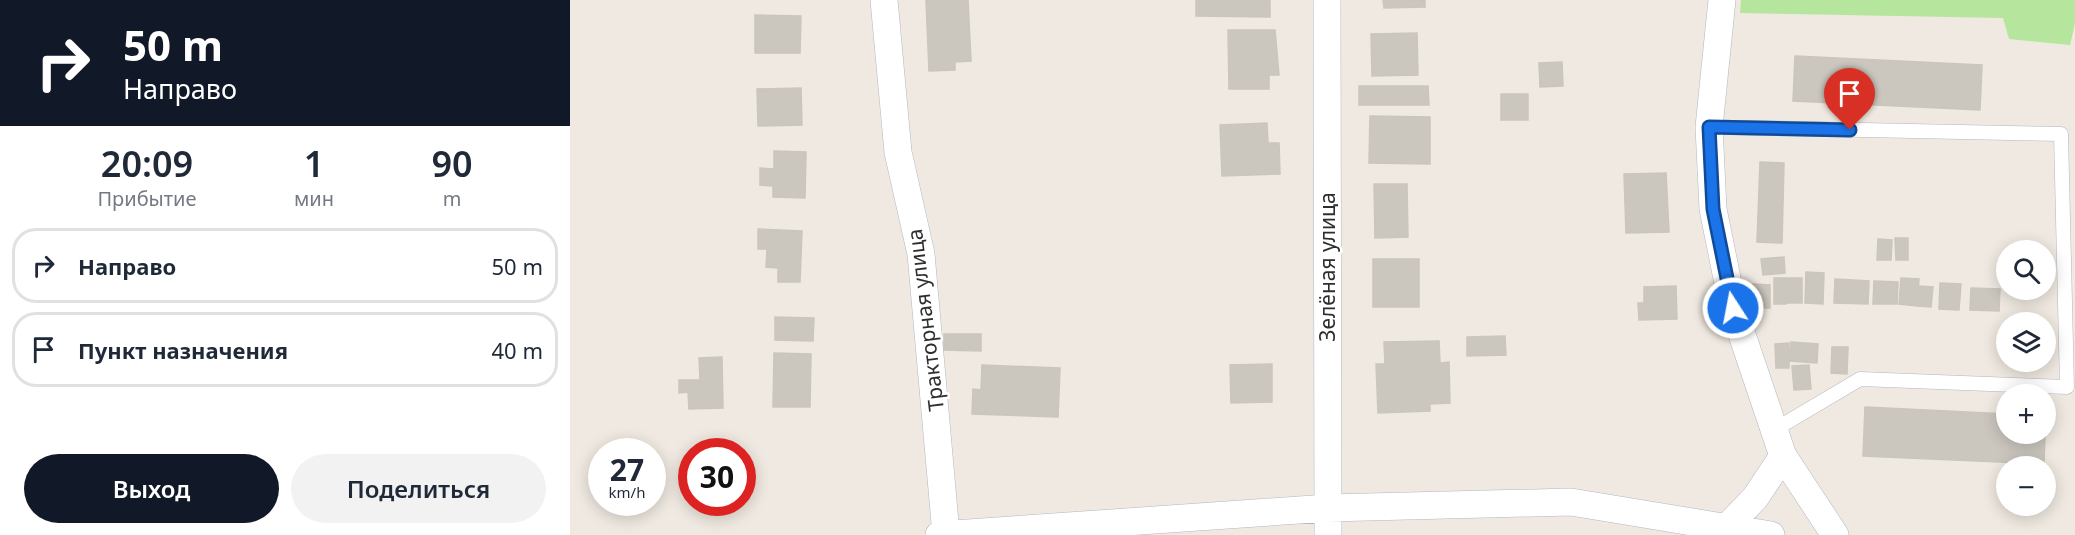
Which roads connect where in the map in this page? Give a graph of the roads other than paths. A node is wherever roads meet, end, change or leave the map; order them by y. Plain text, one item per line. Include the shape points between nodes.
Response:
1 (884, 0) edge
2 (1327, 0) edge
3 (1722, 0) edge
4 (1709, 127) junction
5 (1774, 430) junction
6 (1783, 456) junction
7 (1328, 508) junction
8 (1726, 528) junction
9 (942, 534) edge
10 (1328, 535) edge
11 (1771, 535) edge
12 (1835, 535) edge

1 - 9 street, Тракторная улица via 898,152 921,254
2 - 7 street, Зелёная улица
3 - 4 street
4 - 5 street via 1713,209 1733,308
4 - 5 lane via 2061,134 2067,387 1860,379
5 - 6 street
6 - 8 street via 1755,498
6 - 12 street
7 - 8 street via 1571,502
7 - 9 street
7 - 10 street, Зелёная улица
8 - 11 street

